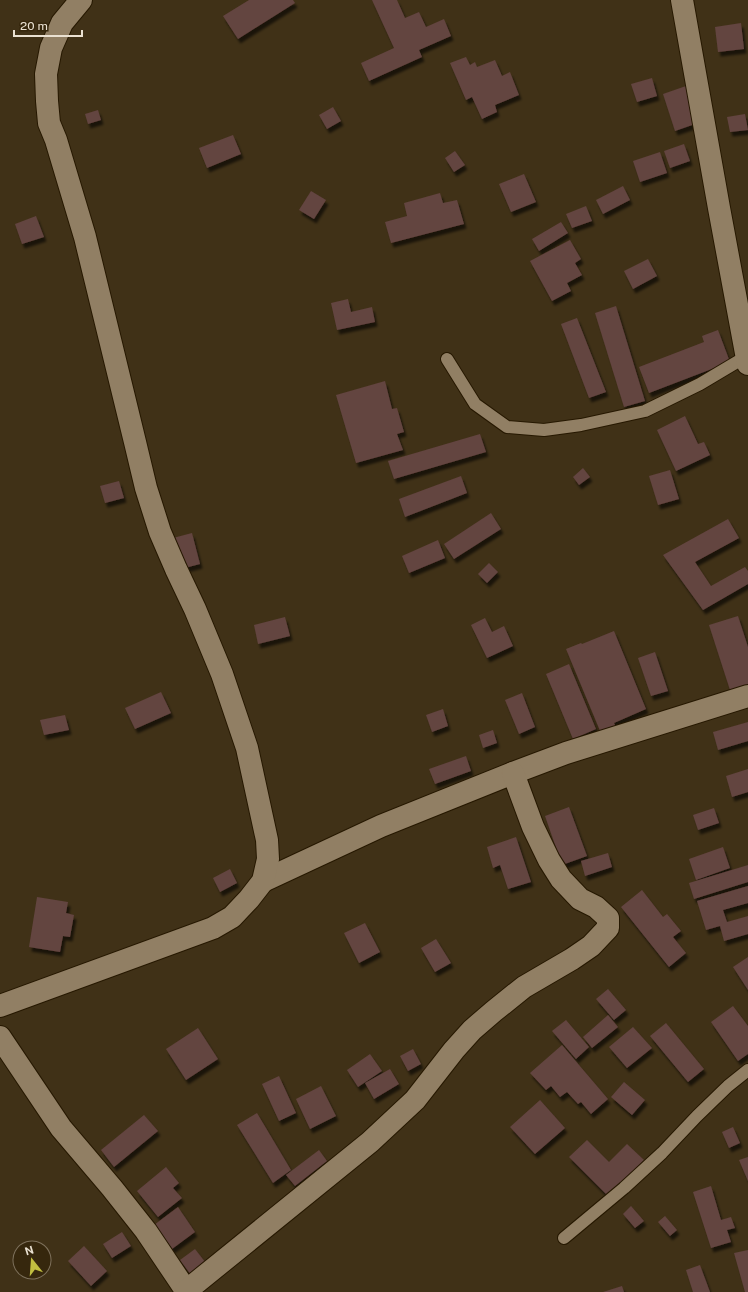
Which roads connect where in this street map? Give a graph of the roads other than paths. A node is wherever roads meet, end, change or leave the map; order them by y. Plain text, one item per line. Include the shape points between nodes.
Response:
1 (81, 0) edge
2 (682, 0) edge
3 (447, 359) dead end
4 (747, 360) edge
5 (748, 696) edge
6 (513, 773) junction
7 (263, 881) junction
8 (0, 1006) edge
9 (0, 1037) edge
10 (748, 1070) edge
11 (564, 1238) dead end
12 (186, 1292) edge

1 - 7 street via 62,23 51,48 46,74 49,123 85,237 146,488 160,532 222,674 247,748 267,840 268,859
2 - 4 street
3 - 4 lane via 475,404 507,427 544,430 645,411
5 - 6 street via 566,753
6 - 7 street via 381,826
6 - 12 street via 533,827 549,860 561,879 580,899 596,907 608,918 608,928 591,946 524,987 494,1011 472,1030 415,1100 370,1142
7 - 8 street via 232,917 213,928
9 - 12 street via 61,1128 146,1231
10 - 11 lane via 722,1091 624,1188

